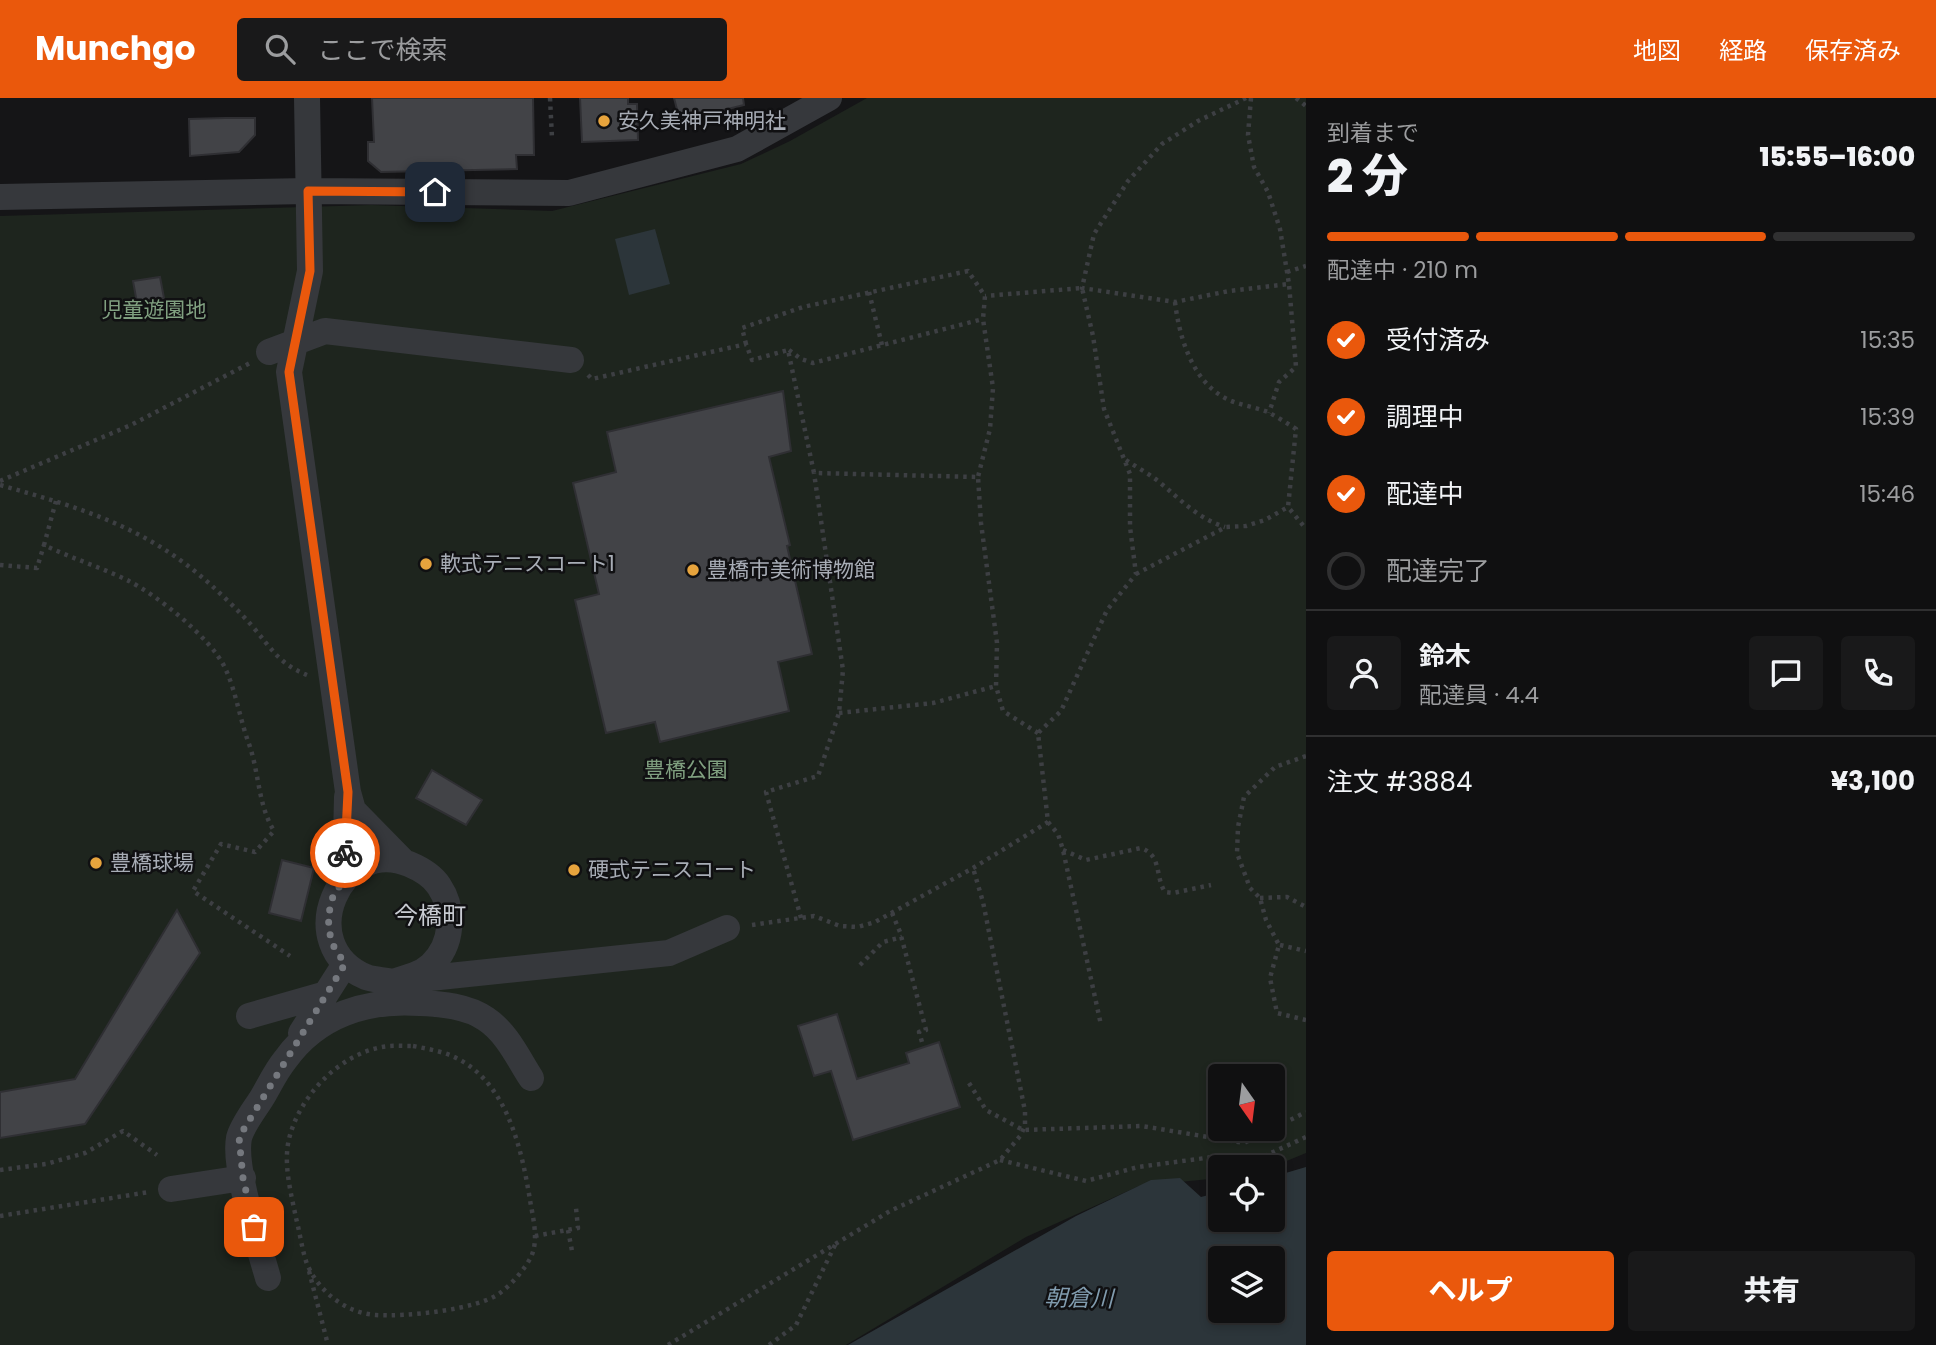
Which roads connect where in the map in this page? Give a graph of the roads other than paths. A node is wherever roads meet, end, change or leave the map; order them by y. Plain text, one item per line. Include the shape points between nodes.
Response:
1 (307, 98) edge
2 (829, 98) edge
3 (308, 191) junction
4 (0, 197) edge
5 (298, 340) junction
6 (269, 352) road end
7 (571, 360) road end
8 (348, 792) junction
9 (403, 861) junction
10 (345, 878) junction
11 (450, 926) junction
12 (727, 928) road end
13 (345, 964) junction
14 (457, 975) junction
15 (392, 982) junction
16 (326, 994) junction
17 (472, 1012) junction
18 (248, 1016) dead end
19 (284, 1060) junction
20 (531, 1078) dead end
21 (243, 1178) junction
22 (171, 1189) road end
23 (268, 1278) dead end

1 - 3 street
2 - 3 street via 737,149 569,193
3 - 4 street
3 - 5 street via 310,271
5 - 6 street
5 - 7 street via 325,331
5 - 8 street via 289,372
8 - 9 street via 353,810
8 - 10 street
9 - 10 street via 382,860
9 - 11 street via 423,870 439,885 448,904
10 - 13 street via 333,896 328,917 331,942
11 - 14 street
11 - 15 street via 445,947 432,965
12 - 14 street via 669,953
13 - 15 street via 367,978
13 - 16 street
14 - 15 street
14 - 17 street
16 - 18 street
16 - 19 street
17 - 19 street via 403,1001 365,1005 327,1021
17 - 20 street via 495,1025
19 - 21 street via 239,1137
21 - 22 street
21 - 23 street

